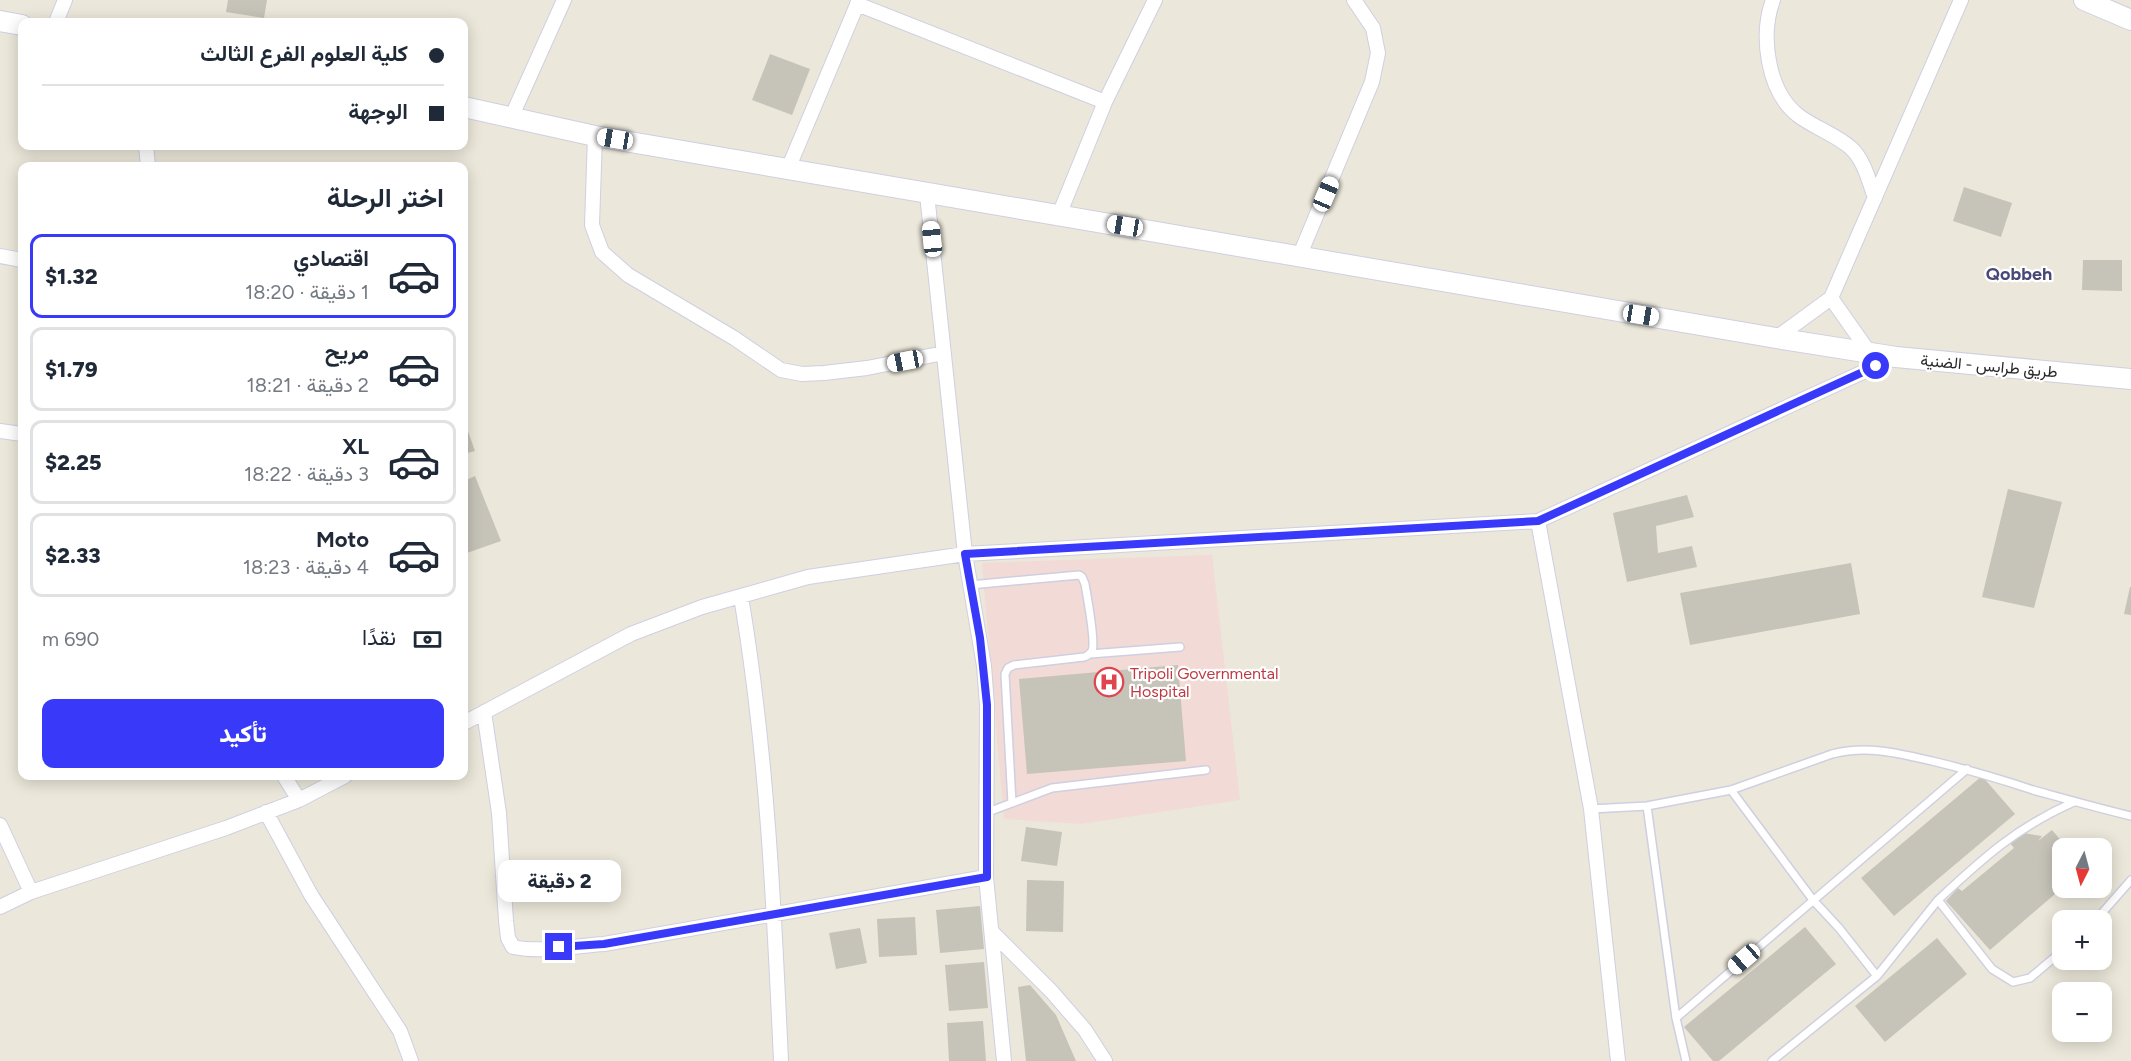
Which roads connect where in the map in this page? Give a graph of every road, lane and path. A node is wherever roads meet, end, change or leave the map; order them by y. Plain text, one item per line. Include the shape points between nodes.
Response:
1 (65, 0) edge
2 (564, 0) edge
3 (1155, 0) edge
4 (1354, 0) edge
5 (1773, 0) edge
6 (1961, 0) edge
7 (2084, 0) edge
8 (858, 2) edge
9 (58, 18) edge
10 (2131, 20) edge
11 (0, 21) edge
12 (18, 24) edge
13 (1105, 102) junction
14 (468, 108) edge
15 (511, 118) junction
16 (595, 136) junction
17 (788, 168) junction
18 (927, 194) junction
19 (1875, 198) junction
20 (1059, 215) junction
21 (0, 256) edge
22 (1299, 257) junction
23 (18, 259) edge
24 (1831, 298) junction
25 (1776, 338) junction
26 (1869, 352) junction
27 (944, 353) junction
28 (1896, 357) junction
29 (2131, 379) edge
30 (0, 431) edge
31 (18, 433) edge
32 (1538, 521) junction
33 (965, 554) junction
34 (970, 585) junction
35 (741, 597) junction
36 (1180, 647) dead end
37 (1090, 654) junction
38 (484, 712) junction
39 (468, 721) edge
40 (1967, 769) junction
41 (1206, 770) dead end
42 (286, 780) edge
43 (334, 780) edge
44 (1731, 790) junction
45 (299, 800) junction
46 (2074, 802) junction
47 (1012, 803) junction
48 (1647, 806) junction
49 (1591, 809) junction
50 (266, 812) junction
51 (988, 812) junction
52 (2131, 816) edge
53 (0, 825) edge
54 (987, 877) junction
55 (2131, 879) edge
56 (31, 892) junction
57 (1813, 900) junction
58 (1938, 900) junction
59 (0, 907) edge
60 (2104, 910) edge
61 (774, 913) junction
62 (993, 933) junction
63 (2052, 959) edge
64 (1877, 976) junction
65 (1676, 1018) junction
66 (411, 1061) edge
67 (781, 1061) edge
68 (1004, 1061) edge
69 (1105, 1061) edge
70 (1618, 1061) edge
71 (1686, 1061) edge
72 (1772, 1061) edge

1 - 9 street
2 - 15 street
3 - 13 street
4 - 22 street via 1373,28 1378,53 1372,82
5 - 19 street via 1768,12 1767,55 1782,96 1798,116 1852,149 1863,165
6 - 19 street
7 - 10 main road
8 - 13 street
8 - 17 street
11 - 12 main road
13 - 20 street
14 - 15 main road, طريق طرابس - الضنية
15 - 16 main road, طريق طرابس - الضنية
16 - 17 main road, طريق طرابس - الضنية
16 - 27 street via 592,225 602,252 628,275 781,370 824,373
17 - 18 main road, طريق طرابس - الضنية
18 - 20 main road, طريق طرابس - الضنية
18 - 27 street
19 - 24 street
20 - 22 main road, طريق طرابس - الضنية
21 - 23 street
22 - 25 main road, طريق طرابس - الضنية
24 - 25 street
24 - 26 street
25 - 26 main road, طريق طرابس - الضنية
26 - 28 main road, طريق طرابس - الضنية
27 - 33 street
28 - 29 main road, طريق طرابس - الضنية
28 - 32 street
30 - 31 street
32 - 33 street
32 - 49 street
33 - 34 street
33 - 35 street via 807,577
34 - 37 lane via 1079,574 1085,584 1092,639
34 - 51 street via 984,666
35 - 38 street via 631,634
35 - 61 street via 752,665
36 - 37 lane
37 - 47 lane via 1008,668 1005,674
38 - 39 street
38 - 61 street via 499,813 508,938 513,947 604,944
40 - 44 lane via 1886,750 1848,750
40 - 46 lane
40 - 57 lane
41 - 47 lane via 1052,788
42 - 45 street
43 - 45 street
44 - 48 lane
44 - 57 lane
45 - 50 street
46 - 52 lane
46 - 58 lane via 2048,813 1992,850
47 - 51 lane
48 - 49 lane
48 - 65 lane
49 - 70 street
50 - 56 street
50 - 66 street via 311,895 400,1031
51 - 54 street
53 - 56 street
54 - 61 street
54 - 62 street
55 - 60 lane
56 - 59 street
57 - 64 lane
57 - 65 lane
58 - 63 lane via 1992,969 2013,982 2030,978
58 - 64 lane
61 - 67 street
62 - 68 street
62 - 69 street via 1052,992 1085,1030
64 - 72 lane
65 - 71 lane

